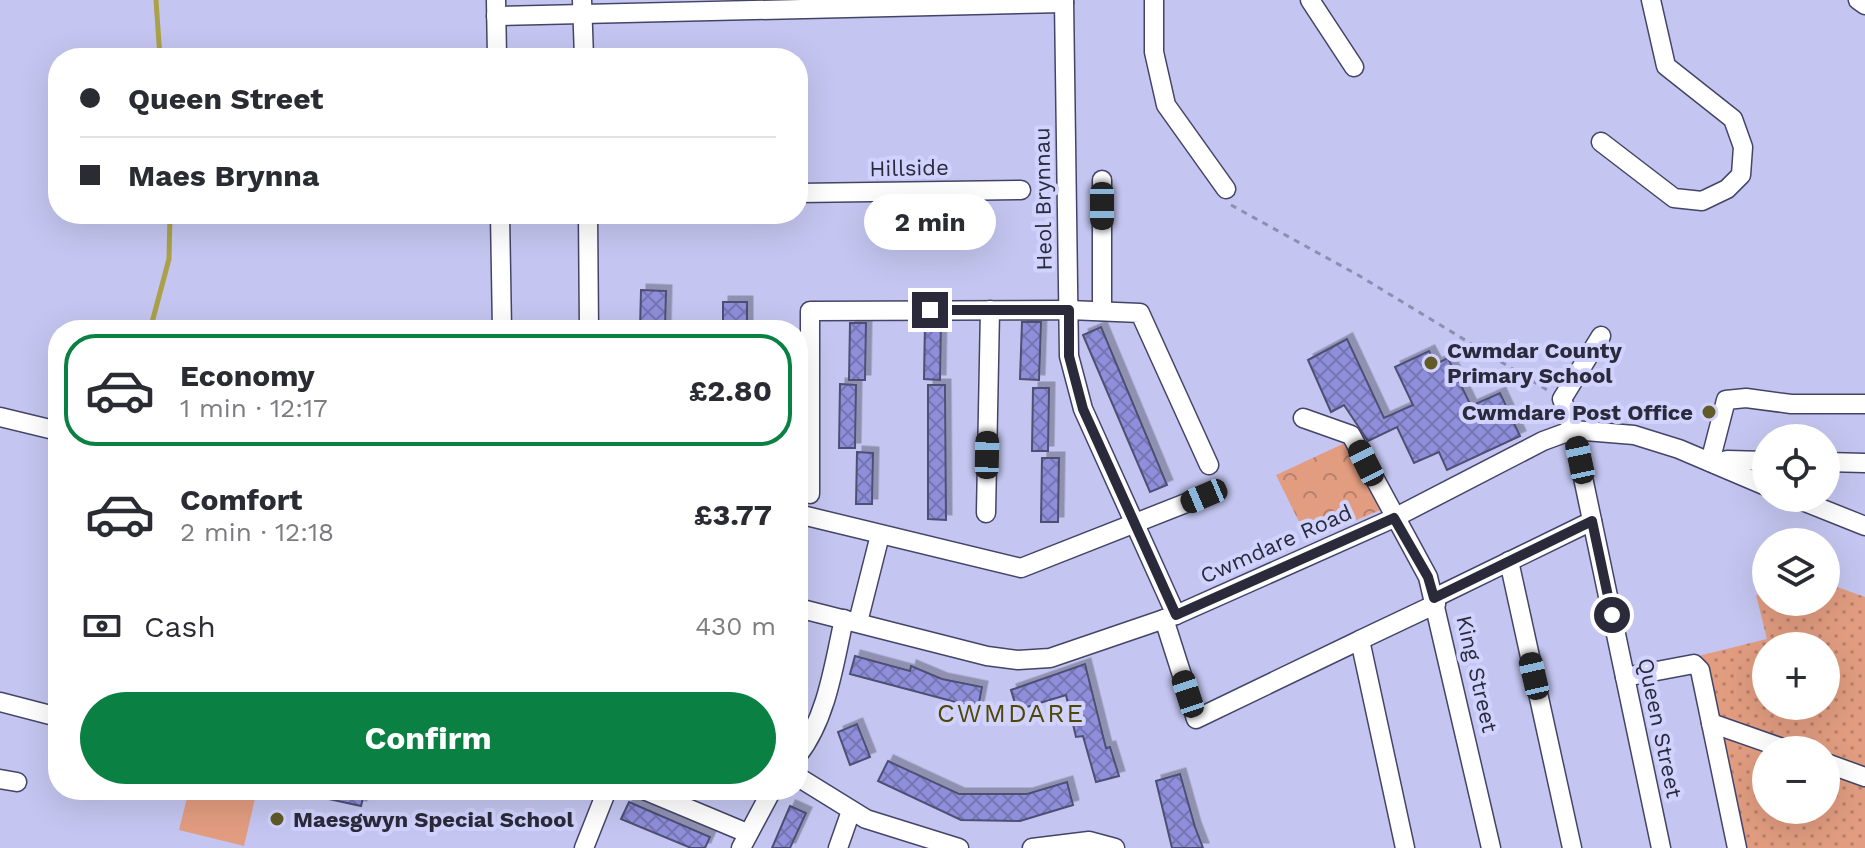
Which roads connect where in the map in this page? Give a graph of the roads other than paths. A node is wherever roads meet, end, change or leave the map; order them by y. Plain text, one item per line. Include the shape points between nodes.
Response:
1 (1154, 0) edge
2 (1310, 0) edge
3 (1651, 0) edge
4 (1858, 0) edge
5 (1064, 1) edge
6 (747, 5) edge
7 (1865, 5) edge
8 (582, 7) edge
9 (496, 8) edge
10 (497, 48) edge
11 (584, 48) edge
12 (1354, 67) dead end
13 (1601, 142) dead end
14 (1102, 180) dead end
15 (1226, 189) road end
16 (1021, 190) dead end
17 (808, 193) edge
18 (500, 224) edge
19 (588, 224) edge
20 (990, 310) junction
21 (1069, 310) junction
22 (1102, 311) junction
23 (502, 320) edge
24 (589, 320) edge
25 (1601, 336) dead end
26 (1865, 404) edge
27 (0, 417) edge
28 (1303, 418) dead end
29 (48, 429) edge
30 (1573, 430) junction
31 (1752, 461) edge
32 (1840, 462) edge
33 (1712, 463) junction
34 (1865, 463) edge
35 (1209, 465) dead end
36 (1752, 480) edge
37 (810, 494) dead end
38 (1204, 496) dead end
39 (1830, 512) edge
40 (986, 513) dead end
41 (808, 517) edge
42 (1394, 518) junction
43 (1592, 521) junction
44 (1133, 526) junction
45 (1865, 526) edge
46 (880, 535) junction
47 (1509, 561) junction
48 (1435, 601) junction
49 (808, 610) edge
50 (1170, 617) junction
51 (851, 621) junction
52 (1360, 640) junction
53 (1625, 677) junction
54 (0, 702) edge
55 (48, 714) edge
56 (808, 722) edge
57 (1711, 723) junction
58 (1752, 737) edge
59 (1840, 768) edge
60 (1865, 777) edge
61 (808, 783) edge
62 (603, 800) edge
63 (664, 800) edge
64 (766, 800) edge
65 (851, 811) junction
66 (744, 840) edge
67 (584, 848) edge
68 (838, 848) edge
69 (959, 848) edge
70 (1032, 848) edge
71 (1115, 848) edge
72 (1405, 848) edge
73 (1491, 848) edge
74 (1572, 848) edge
75 (1661, 848) edge
76 (1737, 848) edge

1 - 15 street via 1154,52 1166,105
2 - 12 street
3 - 13 street via 1666,66 1733,119 1743,147 1741,175 1702,201 1674,198
4 - 7 street
5 - 6 street
5 - 21 street, Heol Brynnau
6 - 8 street
8 - 9 street
8 - 11 street
9 - 10 street
14 - 22 street
16 - 17 street, Hillside
18 - 23 street
19 - 24 street
20 - 21 street
20 - 37 street via 810,311
20 - 40 street
21 - 22 street
21 - 44 street, Heol Brynnau via 1069,356 1083,409
22 - 35 street via 1140,313
25 - 30 street, Queen Street via 1562,399
26 - 33 street via 1726,400
27 - 29 street
28 - 42 street, King Street via 1351,435
30 - 33 street via 1634,435
30 - 42 street, Cwmdare Road
30 - 43 street, Queen Street
31 - 33 street
32 - 34 street
33 - 36 street
38 - 44 street
39 - 45 street
41 - 46 street
42 - 48 street, King Street via 1428,577
42 - 50 street, Cwmdare Road
43 - 47 street
43 - 53 street, Queen Street
44 - 46 street via 1021,568
44 - 50 street, Heol Brynnau
46 - 51 street
47 - 48 street
47 - 74 street
48 - 52 street
48 - 73 street, King Street
49 - 51 street, Cwmdare Road
50 - 51 street, Cwmdare Road via 1050,658 1018,660
50 - 52 street, Heol Brynnau via 1196,719
51 - 56 street via 826,698
52 - 72 street
53 - 57 street via 1694,664 1700,670
53 - 75 street, Queen Street
54 - 55 street
57 - 58 street
57 - 76 street
59 - 60 street
61 - 65 street
62 - 67 street
63 - 66 street
64 - 66 street
65 - 68 street
65 - 69 street
70 - 71 street via 1089,841

